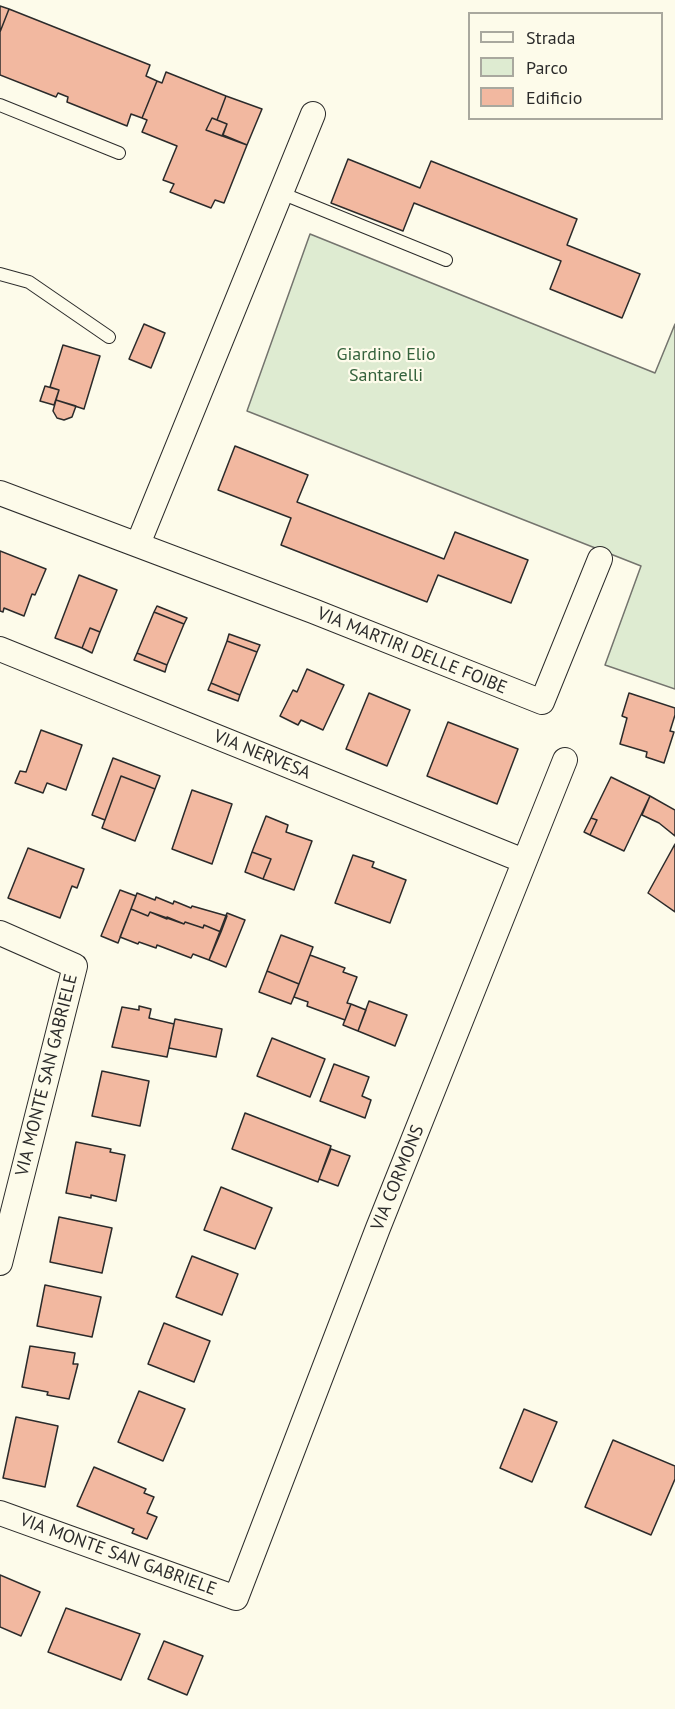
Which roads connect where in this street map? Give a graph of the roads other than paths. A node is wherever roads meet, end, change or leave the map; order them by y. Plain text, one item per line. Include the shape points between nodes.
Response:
1 (0, 105) edge
2 (313, 114) dead end
3 (119, 153) dead end
4 (281, 193) junction
5 (446, 260) dead end
6 (0, 274) edge
7 (109, 337) dead end
8 (0, 493) edge
9 (138, 544) junction
10 (600, 559) dead end
11 (0, 649) edge
12 (565, 760) dead end
13 (524, 861) junction
14 (0, 933) edge
15 (0, 1263) edge
16 (0, 1513) edge
17 (236, 1598) joint

1 - 3 lane
2 - 4 street
4 - 5 lane
4 - 9 street
6 - 7 lane via 29,282
8 - 9 street, VIA MARTIRI DELLE FOIBE
9 - 10 street, VIA MARTIRI DELLE FOIBE via 542,702
11 - 13 street, VIA NERVESA
12 - 13 street, VIA CORMONS
13 - 17 street, VIA CORMONS
14 - 15 street, VIA MONTE SAN GABRIELE via 75,966
16 - 17 street, VIA MONTE SAN GABRIELE

